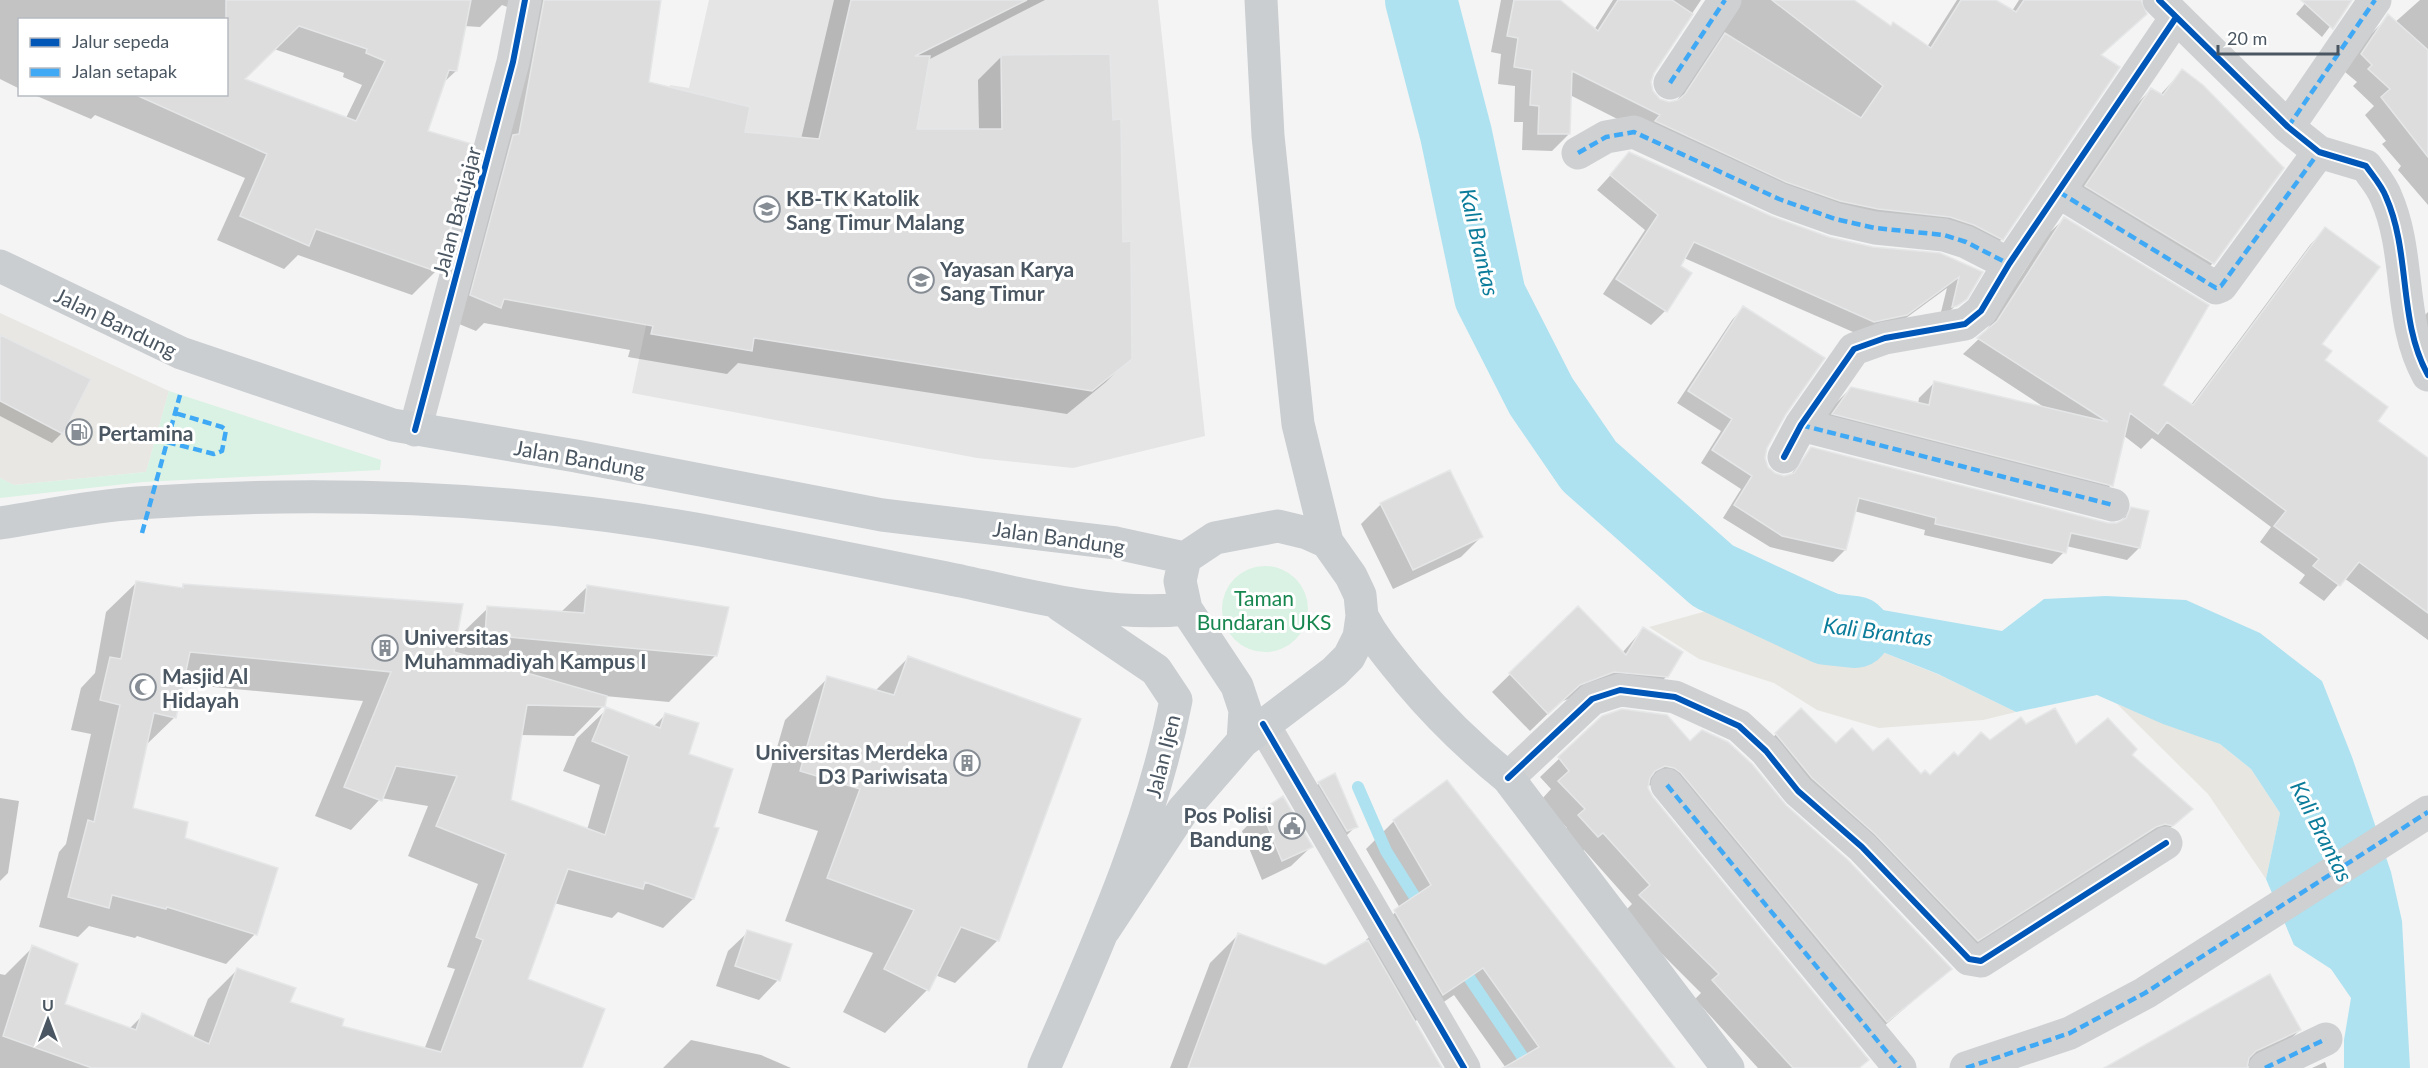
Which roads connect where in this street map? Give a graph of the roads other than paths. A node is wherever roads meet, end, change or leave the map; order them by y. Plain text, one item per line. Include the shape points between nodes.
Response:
1 (525, 0) edge
2 (1261, 0) edge
3 (1725, 0) edge
4 (2375, 0) edge
5 (2167, 10) edge
6 (1670, 83) dead end
7 (2288, 127) junction
8 (2319, 152) junction
9 (1578, 153) dead end
10 (2059, 192) junction
11 (2008, 264) junction
12 (0, 266) edge
13 (2428, 375) edge
14 (1801, 425) junction
15 (415, 430) junction
16 (1784, 457) dead end
17 (2113, 505) dead end
18 (0, 523) edge
19 (1327, 542) junction
20 (1185, 558) junction
21 (1052, 600) junction
22 (1186, 609) junction
23 (1362, 616) junction
24 (1253, 733) junction
25 (1508, 778) junction
26 (1667, 785) dead end
27 (2428, 812) edge
28 (2166, 843) dead end
29 (1104, 930) junction
30 (2326, 1039) dead end
31 (1044, 1068) edge
32 (1464, 1068) edge
33 (1728, 1068) edge
34 (1900, 1068) edge
35 (1966, 1068) edge
36 (2265, 1068) edge

1 - 15 street, Jalan Batujajar via 513,62
2 - 19 main road via 1268,136 1298,424
3 - 6 street
4 - 7 street
5 - 7 street
5 - 10 street
7 - 8 street
8 - 10 street via 2222,286 2216,288
8 - 13 street via 2366,166 2386,196 2397,234 2413,336
9 - 11 street via 1606,137 1634,132 1779,199 1835,219 1875,228 1944,235
10 - 11 street
11 - 14 street via 1981,311 1965,324 1886,338 1854,350
12 - 15 main road, Jalan Bandung via 181,353 373,420
14 - 16 street
14 - 17 street
15 - 20 main road, Jalan Bandung via 576,456 882,515 1116,543
18 - 21 main road via 142,503 338,497 495,503 626,517
19 - 20 main road via 1278,526 1215,538
19 - 23 main road via 1360,595
20 - 22 main road via 1180,581
21 - 22 main road via 1155,612
21 - 29 main road, Jalan Ijen via 1156,670 1176,700 1165,754
22 - 24 main road via 1237,686
23 - 24 main road via 1359,637 1349,657
23 - 25 main road via 1374,639 1423,699 1464,742
24 - 29 main road, Jalan Ijen via 1183,810
24 - 32 street
25 - 28 street via 1592,699 1620,690 1675,697 1739,726 1766,751 1798,791 1862,847 1969,959 1981,961
25 - 33 main road
26 - 34 street
27 - 35 street via 2145,993 2070,1033
29 - 31 main road, Jalan Ijen
30 - 36 street

